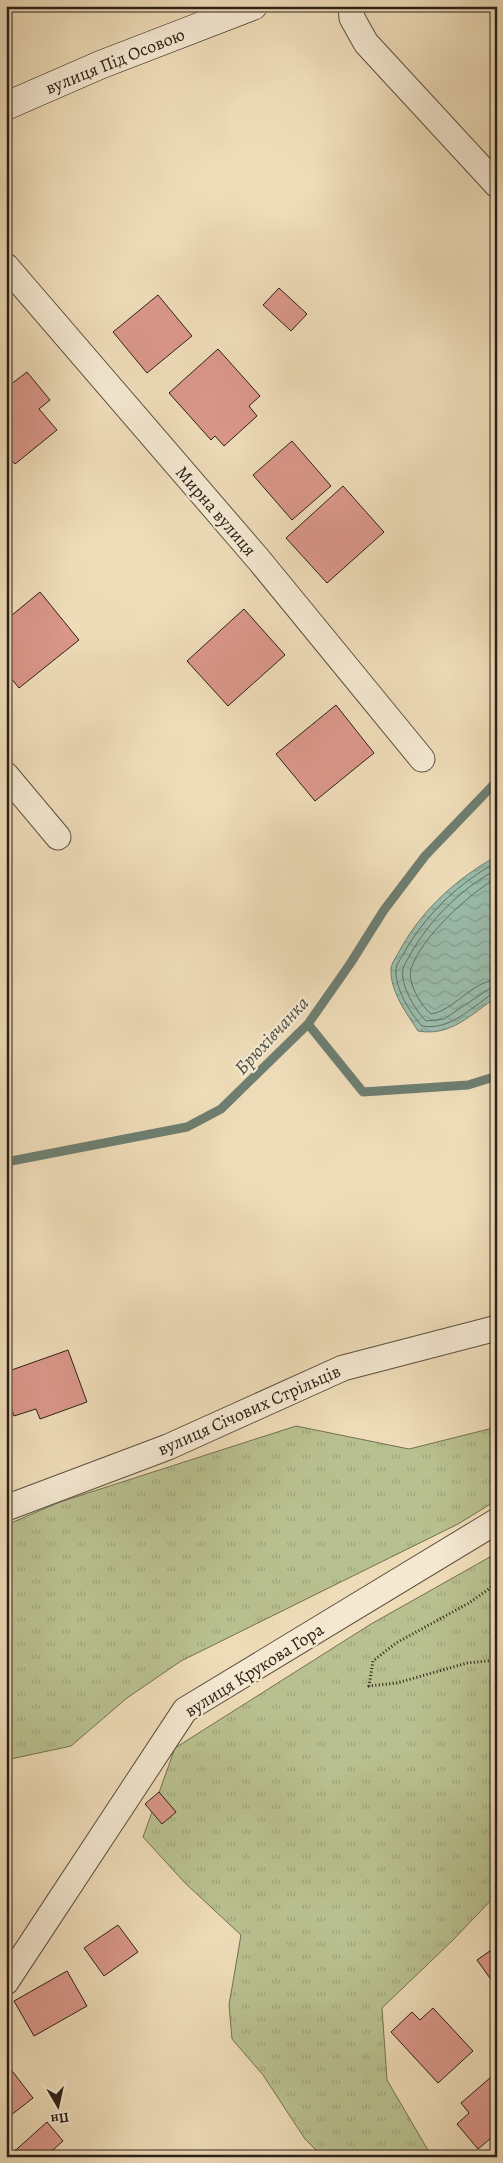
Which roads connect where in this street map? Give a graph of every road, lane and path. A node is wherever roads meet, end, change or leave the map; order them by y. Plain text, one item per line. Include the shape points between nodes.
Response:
1 (252, 6) edge
2 (351, 6) edge
3 (6, 106) edge
4 (497, 185) edge
5 (6, 266) edge
6 (422, 759) dead end
7 (6, 775) edge
8 (58, 837) dead end
9 (497, 1328) edge
10 (6, 1508) edge
11 (497, 1521) edge
12 (497, 1583) edge
13 (497, 1660) edge
14 (6, 1982) edge

1 - 3 street, вулиця Під Осовою via 100,65
2 - 4 street via 352,18 366,43
5 - 6 street, Мирна вулиця via 259,560
7 - 8 street
9 - 10 street, вулиця Січових Стрільців via 344,1368 168,1447
11 - 14 street, вулиця Крукова Гора via 185,1710
12 - 13 path via 470,1603 396,1643 373,1662 370,1686 397,1683 467,1663

